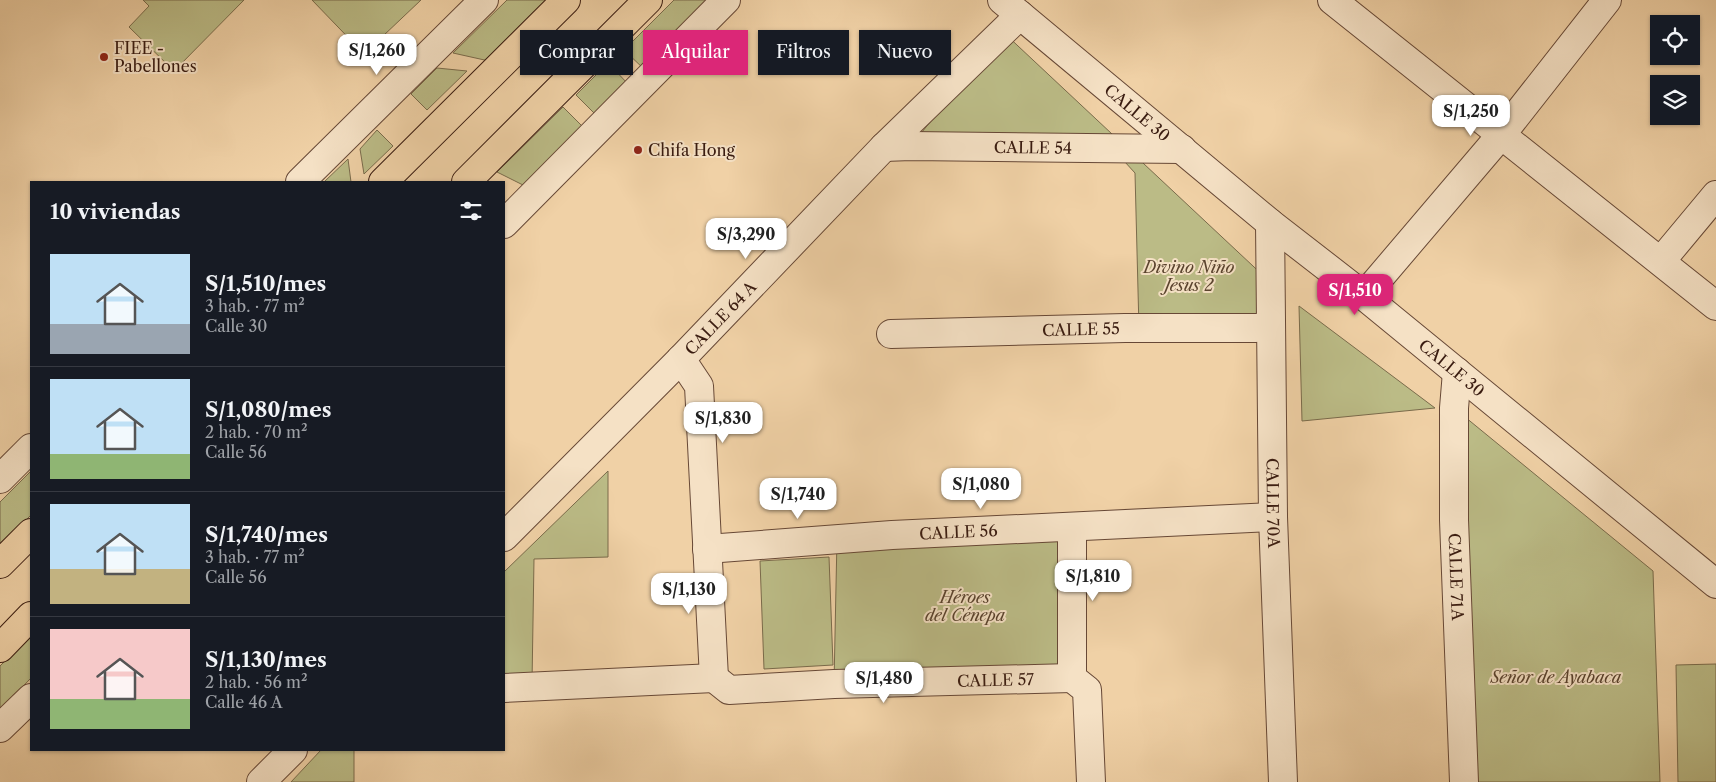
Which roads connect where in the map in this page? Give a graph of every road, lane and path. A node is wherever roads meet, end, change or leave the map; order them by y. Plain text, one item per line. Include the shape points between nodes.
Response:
1 (484, 0) edge
2 (566, 0) edge
3 (648, 0) edge
4 (726, 0) edge
5 (1332, 0) edge
6 (1606, 0) edge
7 (1011, 7) edge
8 (1501, 135) junction
9 (884, 147) junction
10 (1182, 149) junction
11 (301, 181) edge
12 (384, 181) edge
13 (467, 181) edge
14 (1716, 194) edge
15 (505, 223) edge
16 (1270, 223) junction
17 (1661, 261) junction
18 (1364, 296) junction
19 (1716, 306) edge
20 (1270, 326) junction
21 (891, 334) dead end
22 (681, 359) junction
23 (1458, 372) junction
24 (30, 449) edge
25 (0, 479) edge
26 (1272, 517) junction
27 (1072, 527) junction
28 (30, 534) edge
29 (505, 536) edge
30 (707, 549) junction
31 (0, 564) edge
32 (1716, 584) edge
33 (30, 617) edge
34 (0, 648) edge
35 (714, 678) junction
36 (1072, 678) junction
37 (505, 688) edge
38 (30, 699) edge
39 (0, 728) edge
40 (292, 751) edge
41 (261, 782) edge
42 (1091, 782) edge
43 (1283, 782) edge
44 (1464, 782) edge

1 - 11 street
2 - 12 main road
3 - 13 main road
4 - 15 street
5 - 8 street
6 - 8 street
7 - 9 street, CALLE 64 A
7 - 10 street, CALLE 30
8 - 17 street
8 - 18 street
9 - 10 street, CALLE 54
9 - 22 street, CALLE 64 A
10 - 16 street, CALLE 30
14 - 17 street
16 - 18 street, CALLE 30
16 - 20 street, CALLE 70A
17 - 19 street
18 - 23 street, CALLE 30
20 - 21 street, CALLE 55
20 - 26 street, CALLE 70A
22 - 29 street, CALLE 64 A
22 - 30 street via 699,386
23 - 32 street, CALLE 30
23 - 44 street, CALLE 71A via 1454,408 1454,520
24 - 25 street
26 - 27 street, CALLE 56
26 - 43 street, CALLE 70A
27 - 30 street, CALLE 56 via 892,534
27 - 36 street
28 - 31 main road
30 - 35 street
33 - 34 main road
35 - 36 street, CALLE 57 via 729,690
35 - 37 street
36 - 42 street via 1087,690
38 - 39 street
40 - 41 street

